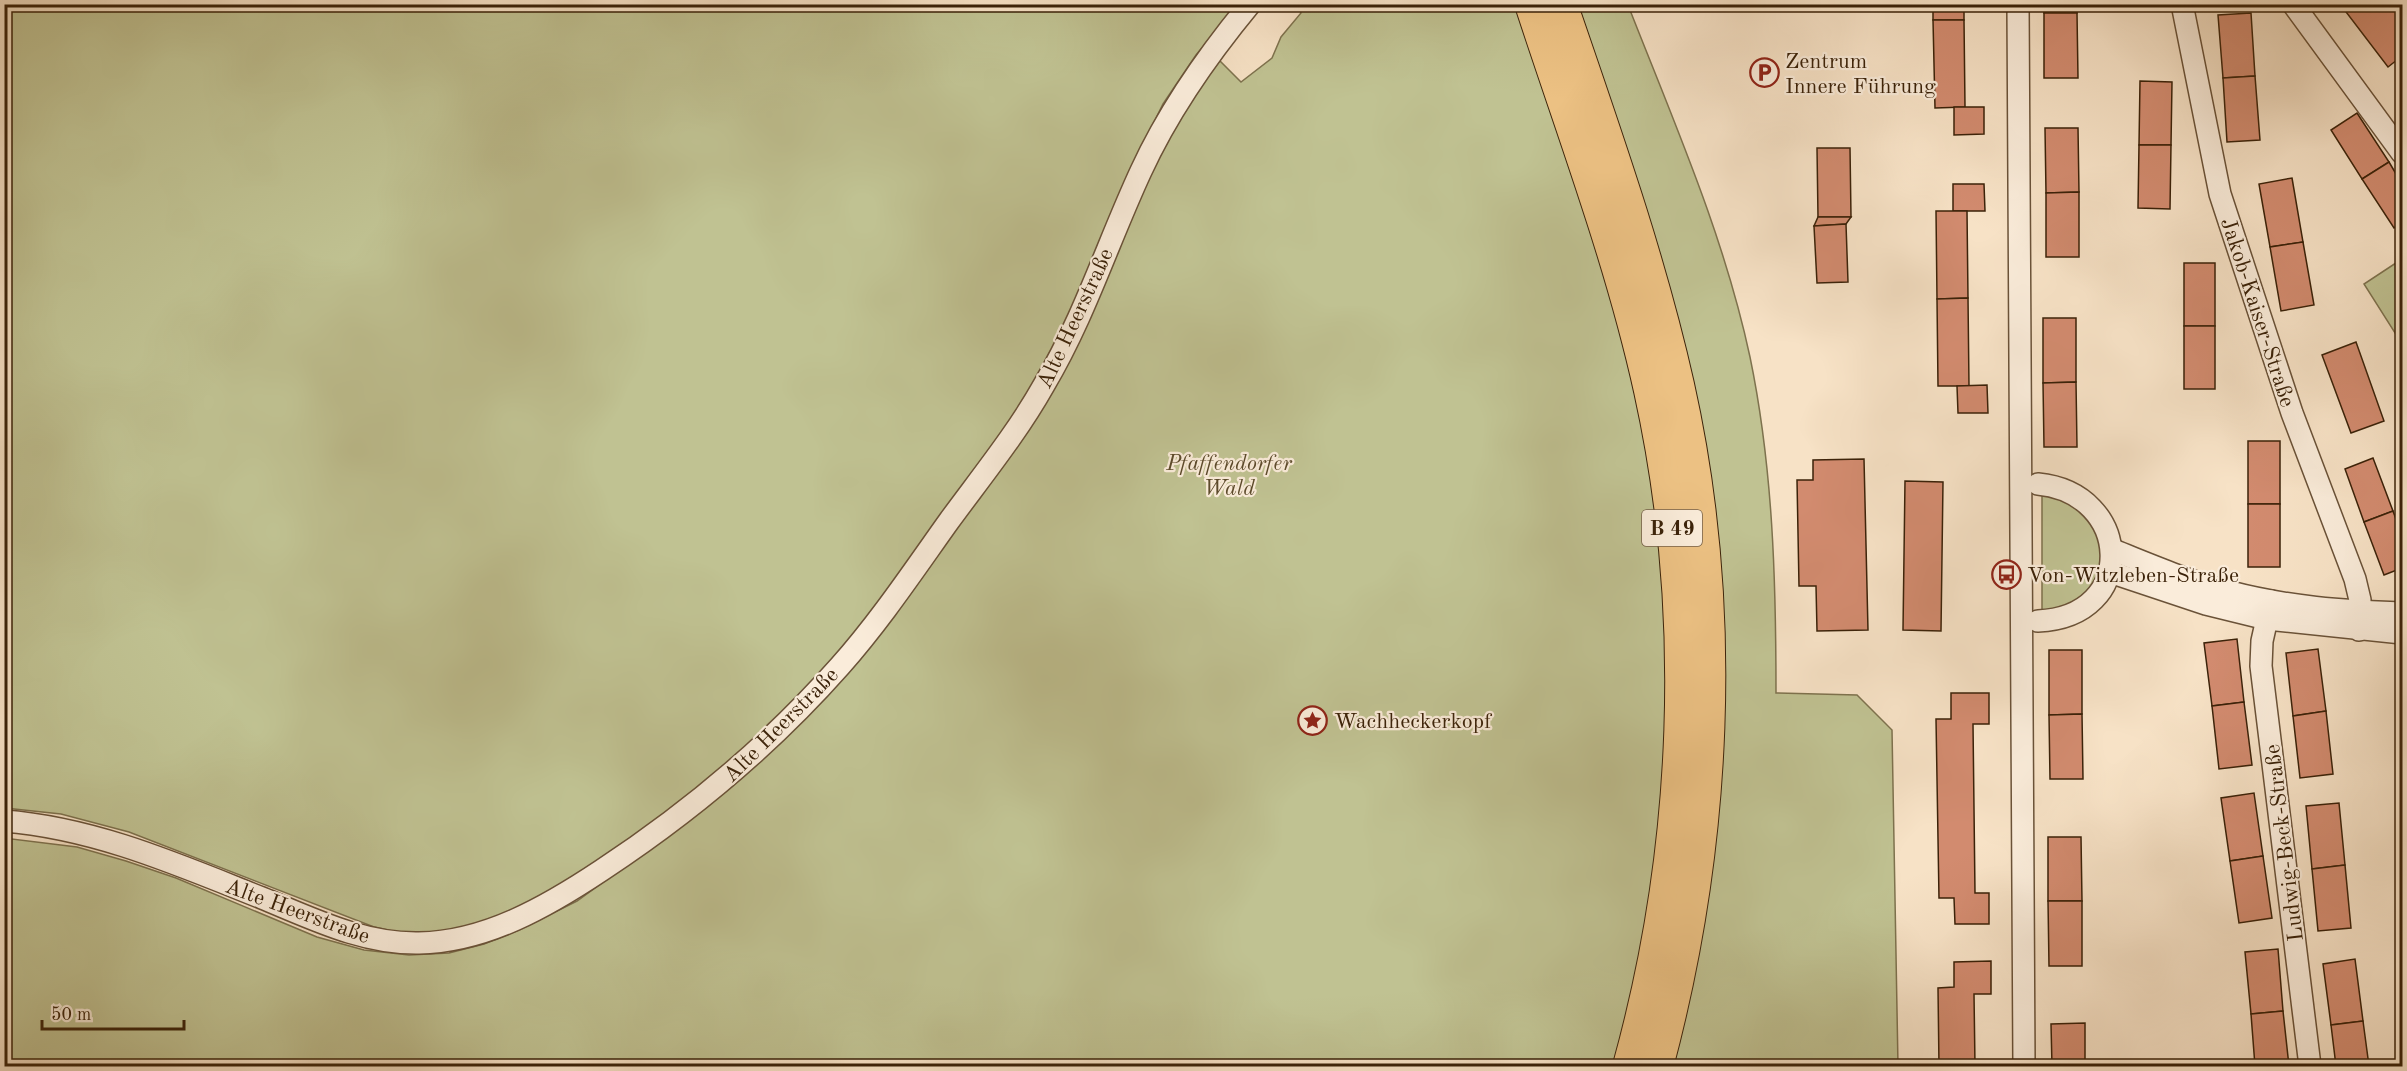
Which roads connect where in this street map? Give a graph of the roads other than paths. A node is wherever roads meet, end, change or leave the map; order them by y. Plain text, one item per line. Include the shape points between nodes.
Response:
1 (1250, 4) edge
2 (1531, 4) edge
3 (1561, 4) edge
4 (2018, 4) edge
5 (2182, 4) edge
6 (2293, 4) edge
7 (2403, 153) edge
8 (2038, 484) dead end
9 (2113, 550) junction
10 (2110, 572) junction
11 (2269, 610) junction
12 (2403, 613) edge
13 (2038, 621) dead end
14 (2360, 621) junction
15 (2403, 633) edge
16 (4, 821) edge
17 (1629, 1066) edge
18 (1658, 1066) edge
19 (2024, 1066) edge
20 (2310, 1066) edge

1 - 16 street, Alte Heerstraße via 1205,59 1164,125 1044,387 879,618 839,667 730,776 642,844 568,893 468,937 441,943 397,943 344,932 123,844
2 - 17 highway, B 49 via 1598,199 1634,323 1651,393 1674,539 1681,696 1676,803 1654,962
3 - 18 highway, B 49 via 1623,189 1678,387 1693,467 1708,615 1709,697 1698,866
4 - 19 street
5 - 14 street, Jakob-Kaiser-Straße via 2220,194 2292,413 2355,579
6 - 7 street
8 - 9 street via 2064,489 2083,500 2104,527
9 - 10 street
9 - 11 street
10 - 11 street via 2206,604
10 - 13 street via 2100,593 2081,610 2058,619
11 - 14 street
11 - 20 street, Ludwig-Beck-Straße via 2261,666
12 - 14 street
14 - 15 street

